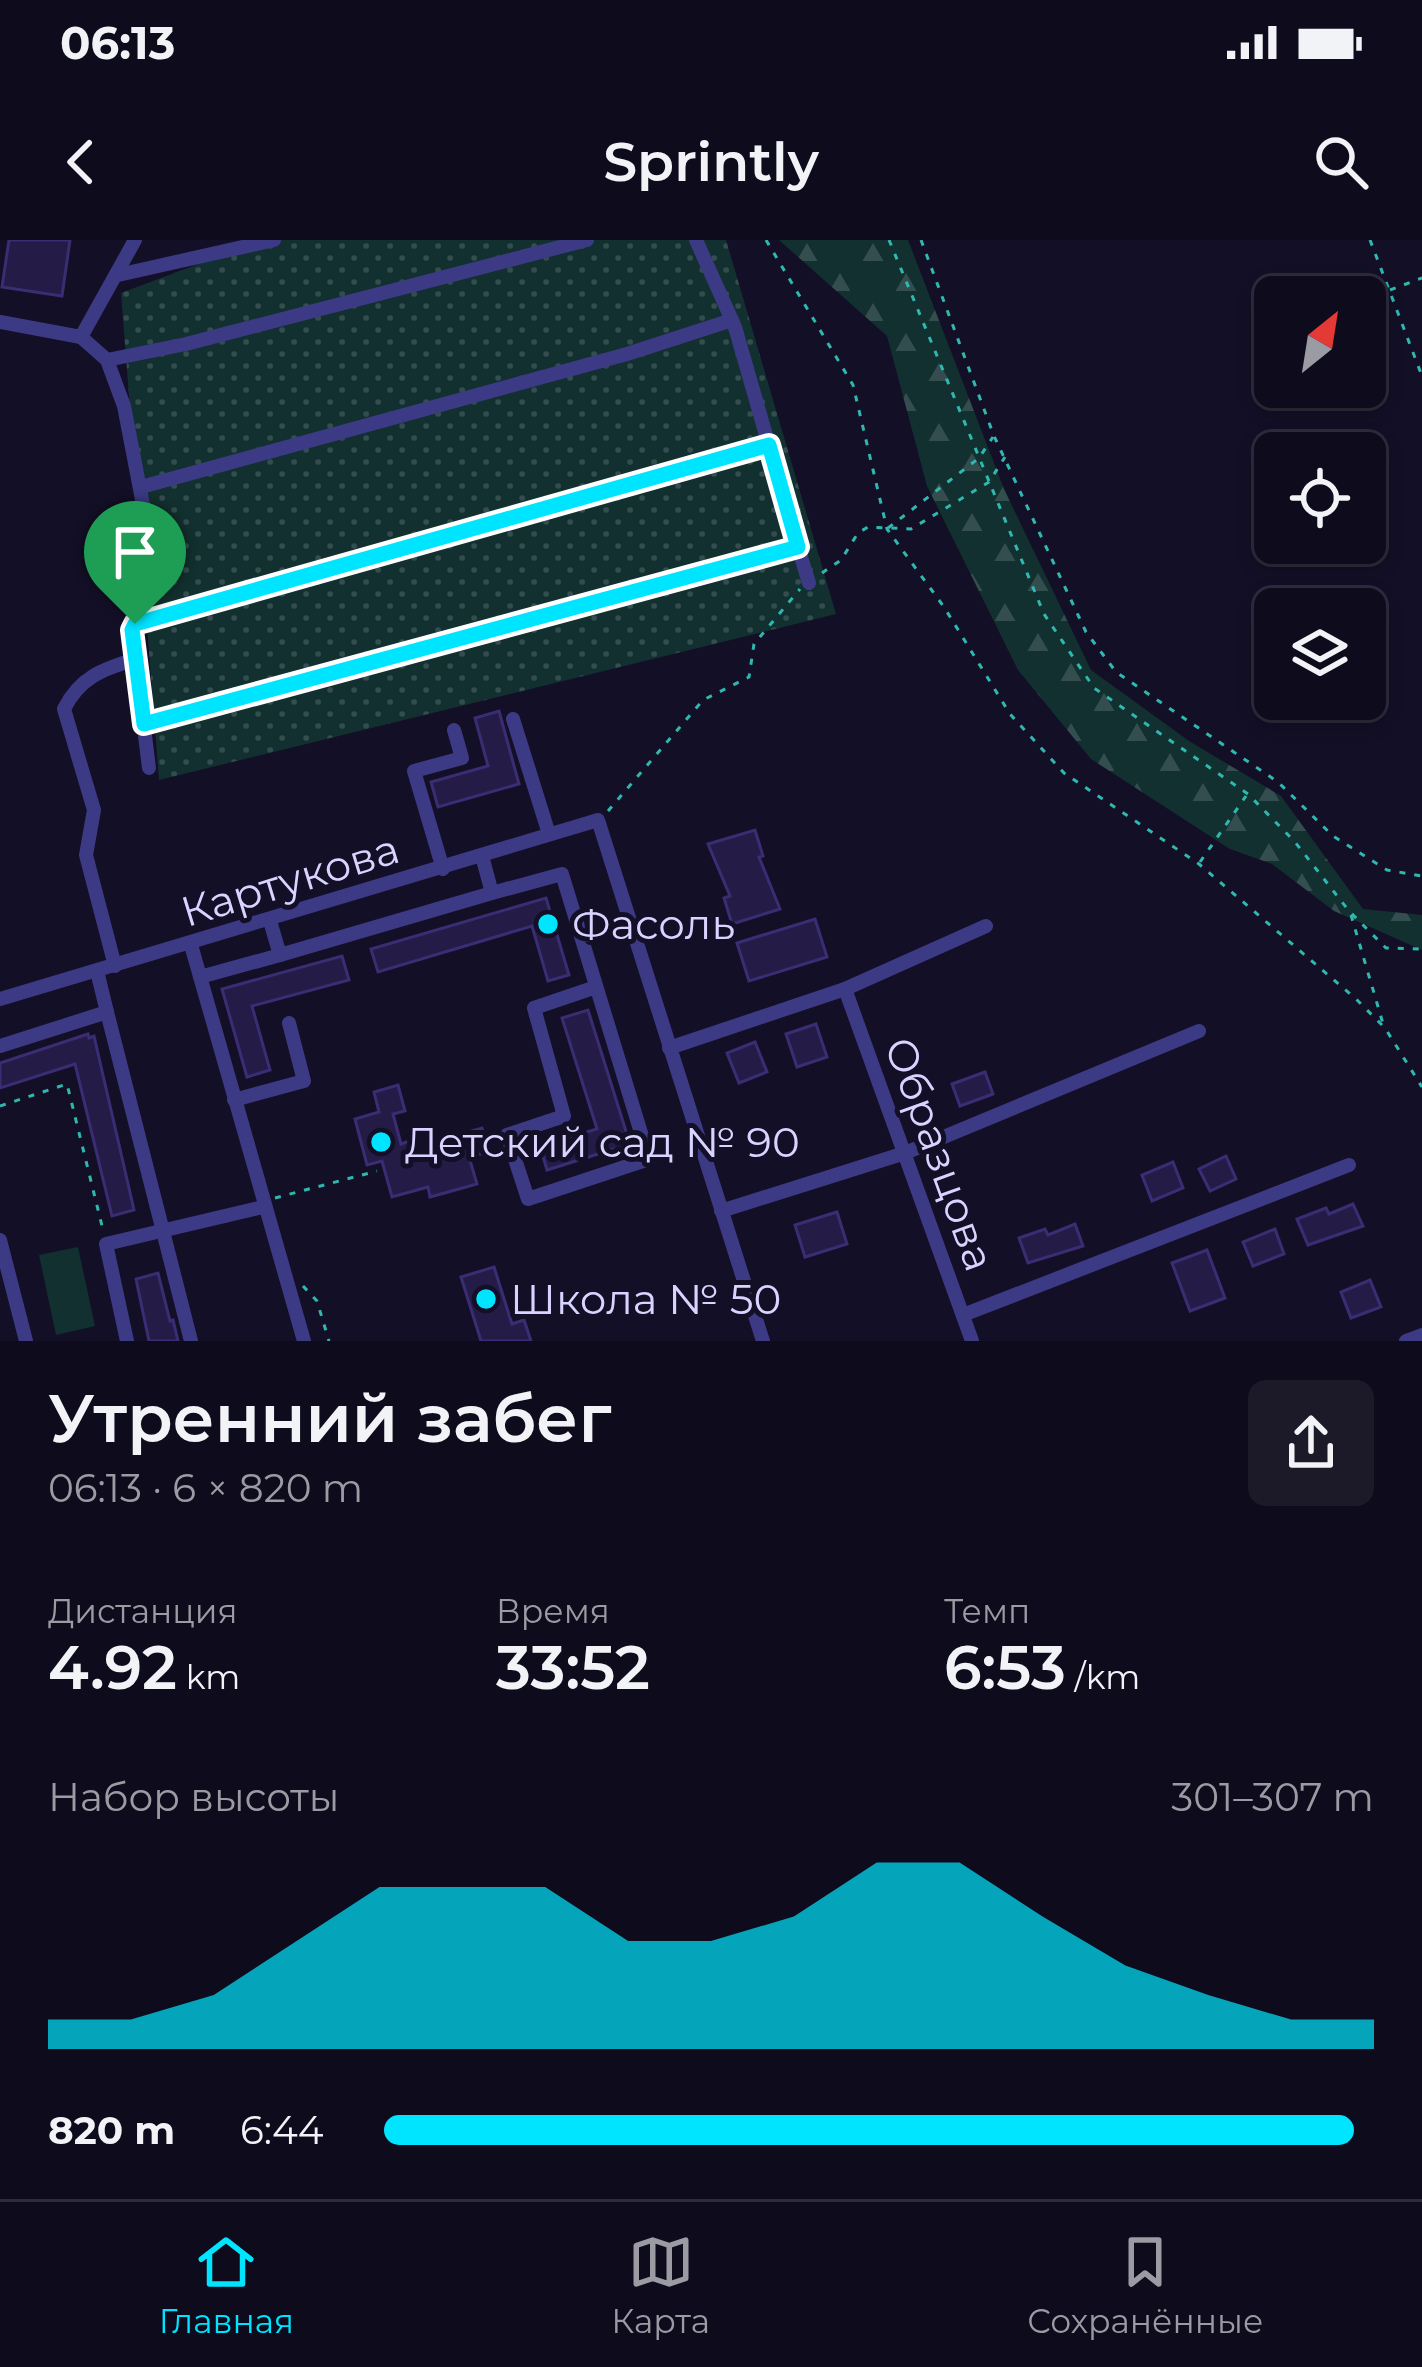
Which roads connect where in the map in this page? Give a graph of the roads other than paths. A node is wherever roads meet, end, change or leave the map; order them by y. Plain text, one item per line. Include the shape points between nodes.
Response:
1 (135, 240) edge
2 (274, 240) edge
3 (587, 240) edge
4 (696, 240) edge
5 (118, 275) junction
6 (732, 320) junction
7 (0, 322) edge
8 (81, 337) junction
9 (107, 360) junction
10 (769, 445) junction
11 (140, 487) junction
12 (798, 547) junction
13 (808, 583) road end
14 (135, 624) junction
15 (136, 658) junction
16 (513, 718) dead end
17 (144, 724) junction
18 (454, 730) dead end
19 (149, 768) dead end
20 (549, 834) junction
21 (482, 856) junction
22 (443, 869) junction
23 (492, 893) junction
24 (270, 921) junction
25 (986, 926) dead end
26 (191, 945) junction
27 (280, 955) junction
28 (115, 966) junction
29 (97, 971) junction
30 (200, 977) junction
31 (596, 987) junction
32 (845, 989) junction
33 (1, 996) edge
34 (107, 1012) junction
35 (289, 1023) dead end
36 (1199, 1031) dead end
37 (0, 1046) edge
38 (669, 1048) junction
39 (234, 1100) junction
40 (905, 1153) junction
41 (1348, 1165) dead end
42 (262, 1204) junction
43 (721, 1211) junction
44 (161, 1234) junction
45 (0, 1240) edge
46 (963, 1315) junction
47 (1422, 1335) edge
48 (26, 1341) edge
49 (127, 1341) edge
50 (191, 1341) edge
51 (304, 1341) edge
52 (763, 1341) edge
53 (972, 1341) edge
54 (1406, 1341) edge

1 - 5 street
2 - 5 street
3 - 9 street
4 - 6 street
5 - 8 street
6 - 10 street
6 - 11 street
7 - 8 street
8 - 9 street
9 - 11 street
10 - 12 street
10 - 14 street
11 - 14 street via 152,578
12 - 13 street
12 - 17 street
14 - 15 street
15 - 17 street
15 - 28 street via 97,671 64,709 94,810 86,855
16 - 20 street
17 - 19 street
18 - 22 street via 462,758 414,771
20 - 21 street, Картукова
20 - 38 street, Картукова via 598,820
21 - 22 street, Картукова
21 - 23 street
22 - 24 street, Картукова
23 - 27 street
23 - 31 street via 562,874
24 - 26 street, Картукова
24 - 27 street
25 - 32 street
26 - 28 street, Картукова
26 - 30 street
27 - 30 street
28 - 29 street, Картукова
29 - 33 street, Картукова
29 - 34 street
30 - 39 street
31 - 31 street via 534,1008 564,1116 507,1135 528,1199 649,1159
32 - 38 street
32 - 40 street, Образцова
34 - 37 street
34 - 44 street
35 - 39 street via 304,1081
36 - 40 street
38 - 43 street
39 - 42 street
40 - 43 street
40 - 46 street, Образцова
41 - 46 street
42 - 44 street
42 - 51 street
43 - 52 street
44 - 49 street via 106,1244
44 - 50 street
45 - 48 street
46 - 53 street, Образцова
47 - 54 street

